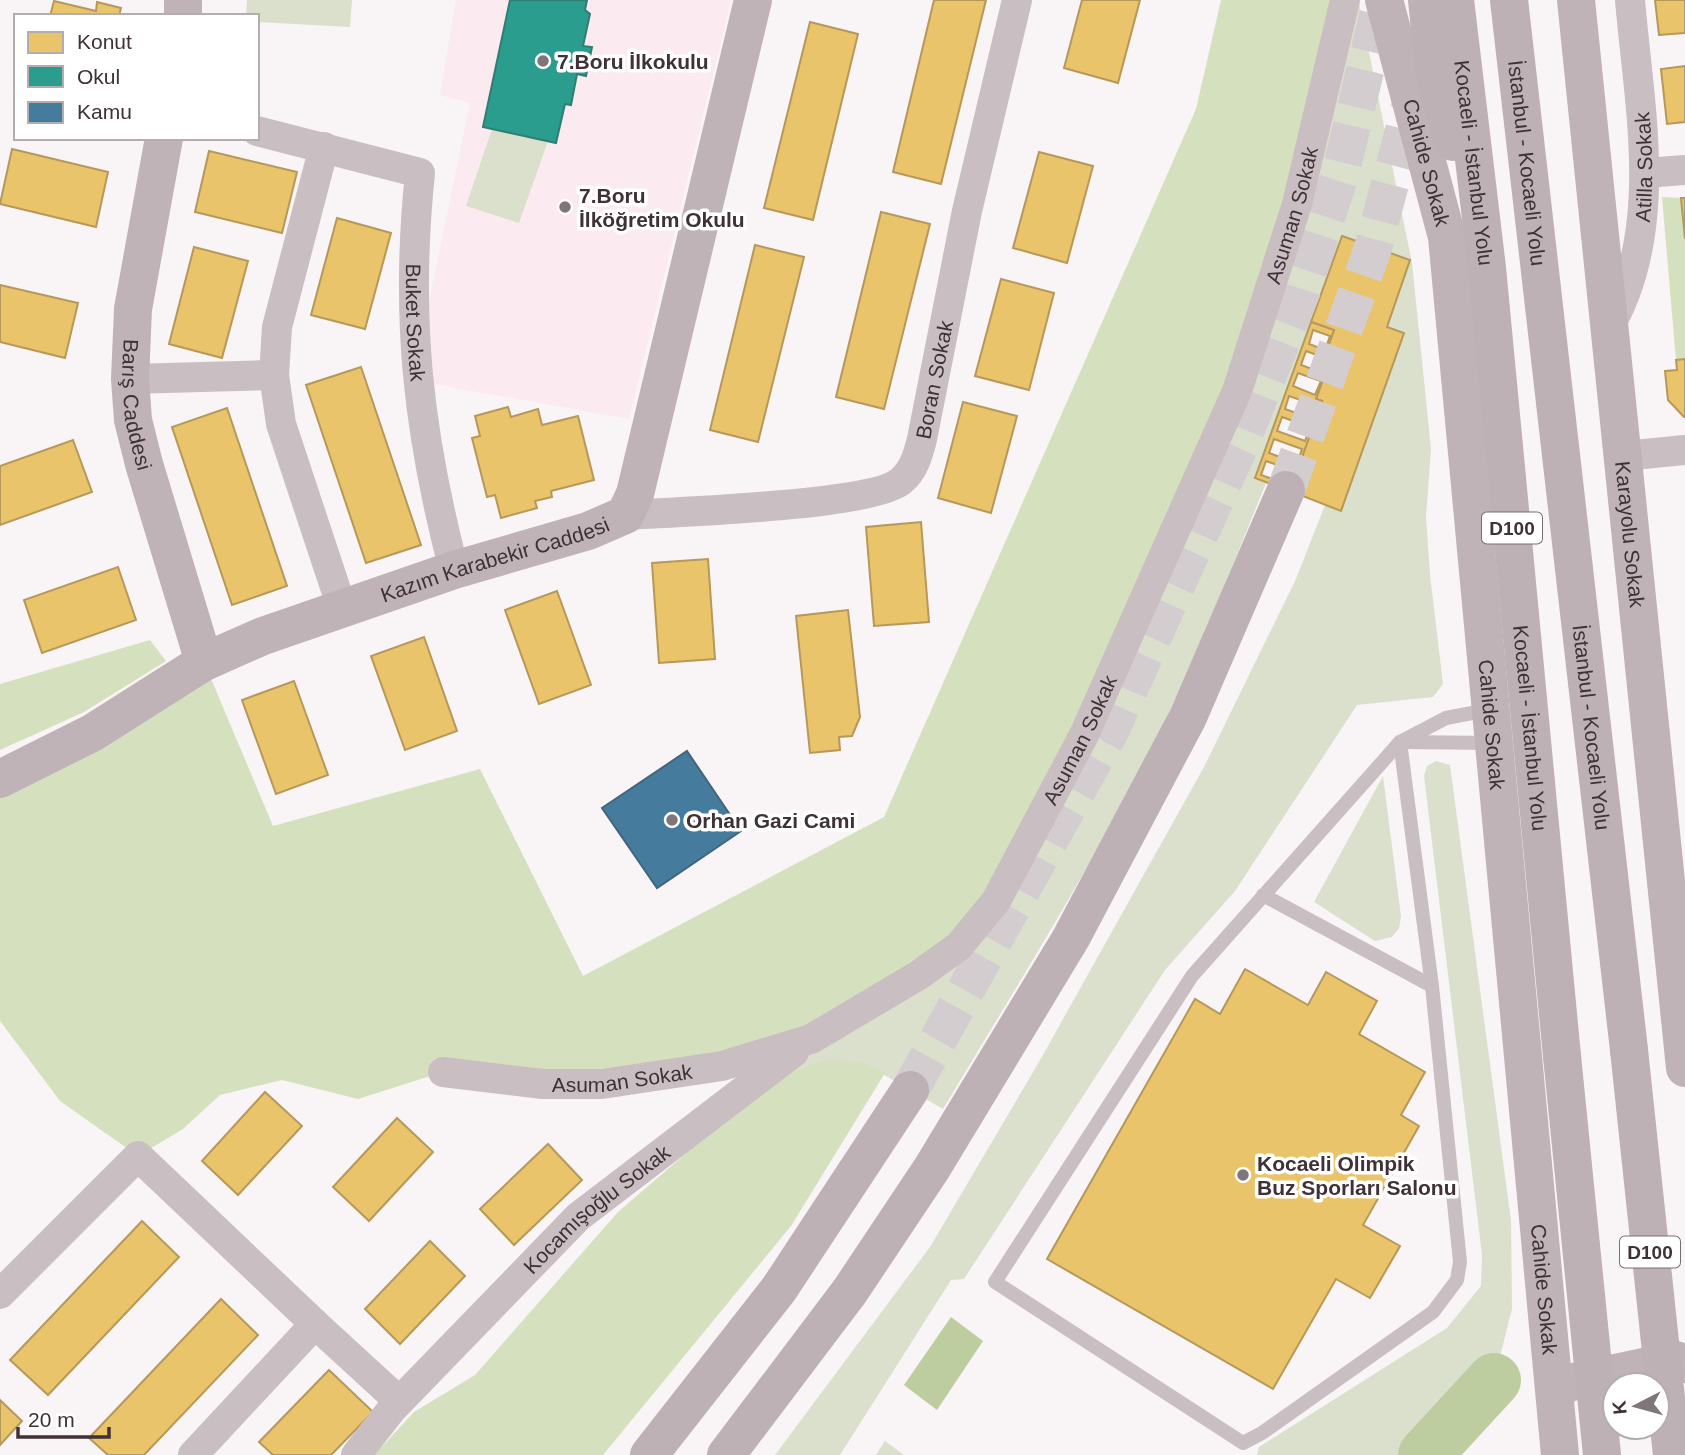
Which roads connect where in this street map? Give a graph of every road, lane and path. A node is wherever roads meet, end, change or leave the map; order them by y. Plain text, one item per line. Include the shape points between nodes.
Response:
1 (754, 0) edge
2 (1017, 0) edge
3 (1345, 0) edge
4 (1369, 0) edge
5 (1384, 0) edge
6 (1427, 0) edge
7 (1455, 0) edge
8 (1509, 0) edge
9 (1576, 0) edge
10 (1630, 0) edge
11 (259, 131) edge
12 (164, 140) edge
13 (324, 147) junction
14 (1685, 170) edge
15 (1645, 173) junction
16 (1487, 268) junction
17 (1608, 329) junction
18 (274, 375) junction
19 (130, 379) junction
20 (1685, 450) edge
21 (1624, 456) junction
22 (1286, 490) tunnel mouth
23 (625, 515) junction
24 (454, 570) junction
25 (343, 611) junction
26 (204, 662) junction
27 (1481, 727) junction
28 (1400, 742) junction
29 (0, 779) edge
30 (1263, 895) junction
31 (1432, 986) junction
32 (811, 1039) junction
33 (1685, 1068) edge
34 (443, 1072) dead end
35 (910, 1090) tunnel mouth
36 (0, 1294) edge
37 (315, 1324) junction
38 (1682, 1360) edge
39 (399, 1401) junction
40 (1557, 1417) edge
41 (1601, 1422) edge
42 (193, 1455) edge
43 (356, 1455) edge
44 (649, 1455) edge
45 (726, 1455) edge
46 (1602, 1455) edge
47 (1672, 1455) edge

1 - 23 main road, Kazım Karabekir Caddesi via 635,494
2 - 23 street, Boran Sokak via 967,211 922,439 909,472 899,483 884,488 817,502
3 - 32 street, Asuman Sokak via 1297,204 1237,391 1084,735 996,901 958,946 919,975
4 - 27 main road, Cahide Sokak via 1424,257
5 - 27 main road, Cahide Sokak via 1447,237
6 - 16 highway via 1435,77
7 - 16 highway, Kocaeli - İstanbul Yolu / D100
8 - 47 highway, İstanbul - Kocaeli Yolu / D100, bridge
9 - 17 main road, Karayolu Sokak
10 - 15 street, Atilla Sokak
11 - 13 street, Buket Sokak
12 - 19 main road, Barış Caddesi via 132,309
13 - 18 street via 277,327
13 - 24 street, Buket Sokak via 420,173 414,230 415,363 428,462
14 - 15 street
15 - 17 street, Atilla Sokak via 1636,259
16 - 46 highway, Kocaeli - İstanbul Yolu / D100, bridge
17 - 21 main road, Karayolu Sokak
18 - 19 street
18 - 25 street via 281,424
19 - 26 main road, Barış Caddesi via 133,420 144,464
20 - 21 street
21 - 33 main road, Karayolu Sokak
22 - 45 highway via 1188,717 1070,939 910,1202 850,1291
23 - 24 main road, Kazım Karabekir Caddesi via 588,531
24 - 25 main road, Kazım Karabekir Caddesi
25 - 26 main road, Kazım Karabekir Caddesi via 263,636
26 - 29 main road, Kazım Karabekir Caddesi via 92,733
27 - 28 lane
27 - 28 lane via 1446,718
27 - 40 main road, Cahide Sokak
27 - 40 main road, Cahide Sokak
28 - 30 lane
28 - 31 lane
30 - 31 lane
30 - 31 lane via 1192,976 995,1282 1243,1443 1433,1312 1457,1280 1459,1242
32 - 34 street, Asuman Sokak via 722,1066 602,1084 543,1084
32 - 39 street, Kocamışoğlu Sokak via 578,1217
35 - 44 highway via 779,1289
36 - 37 street via 138,1156
37 - 39 street
37 - 42 street
38 - 40 main road
39 - 43 street, Kocamışoğlu Sokak
40 - 41 main road

